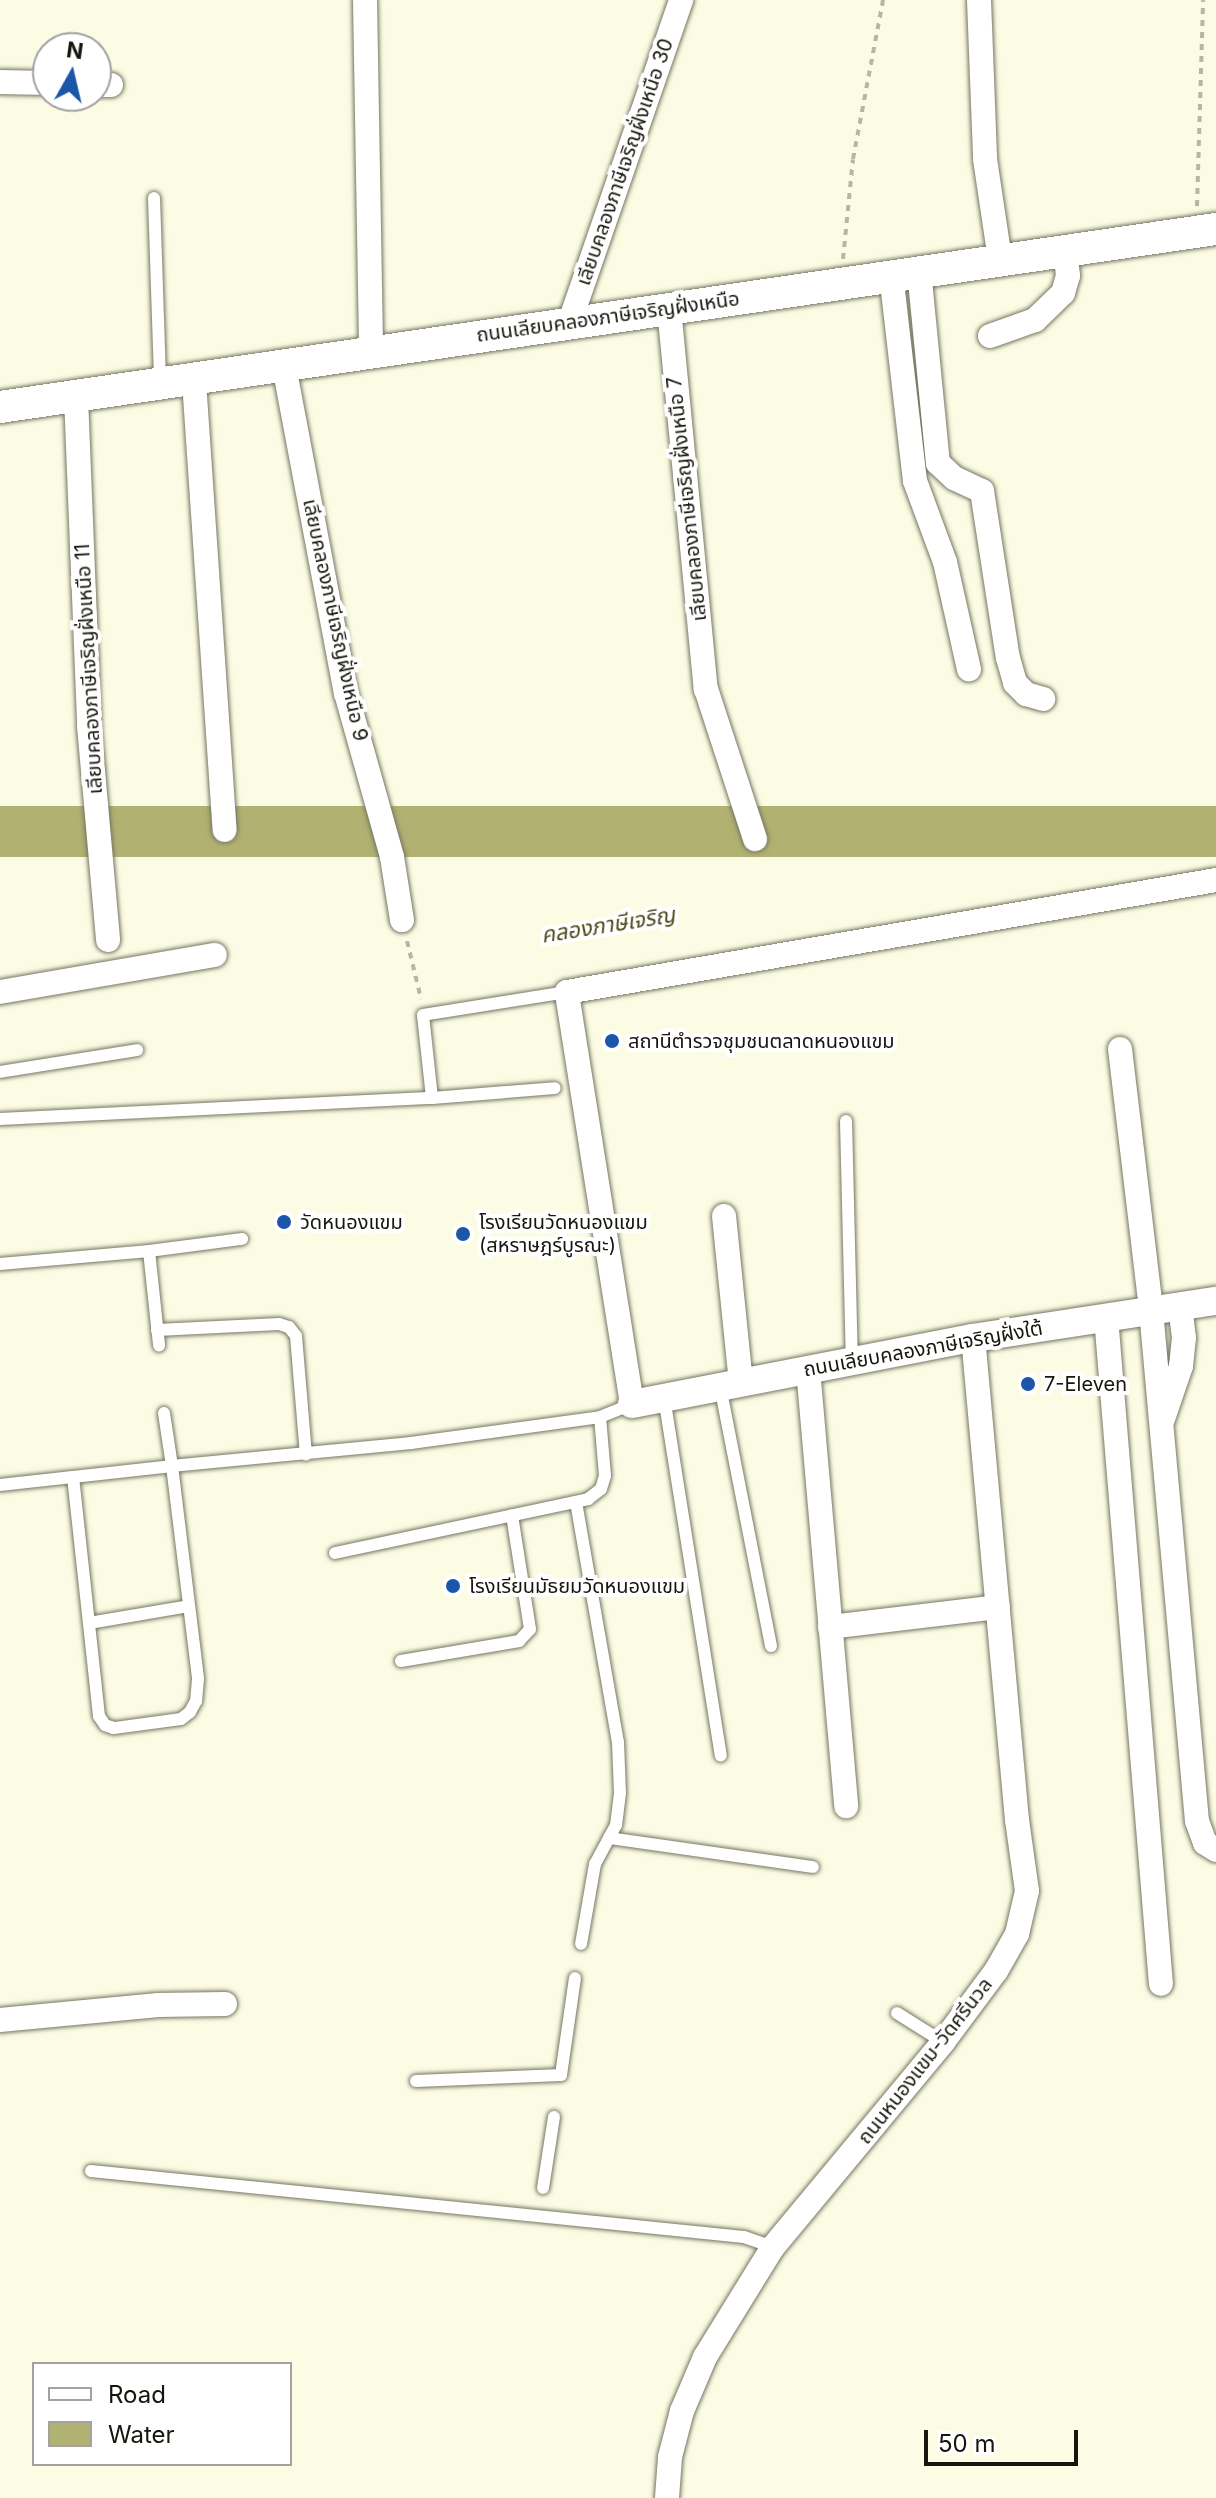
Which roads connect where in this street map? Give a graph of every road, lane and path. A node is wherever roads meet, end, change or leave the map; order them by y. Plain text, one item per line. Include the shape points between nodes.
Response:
1 (365, 0) edge
2 (681, 0) edge
3 (883, 0) edge
4 (979, 0) edge
5 (1203, 0) edge
6 (0, 82) edge
7 (32, 83) edge
8 (154, 198) dead end
9 (1206, 230) edge
10 (1065, 249) junction
11 (1000, 259) junction
12 (905, 272) junction
13 (840, 282) junction
14 (669, 308) junction
15 (569, 324) junction
16 (990, 336) dead end
17 (371, 350) junction
18 (284, 366) junction
19 (194, 381) junction
20 (160, 386) junction
21 (76, 397) junction
22 (0, 407) edge
23 (969, 669) dead end
24 (1043, 699) dead end
25 (225, 830) dead end
26 (755, 839) dead end
27 (1216, 880) edge
28 (402, 920) joint
29 (108, 940) dead end
30 (215, 955) dead end
31 (0, 992) edge
32 (567, 992) junction
33 (421, 998) dead end
34 (1120, 1049) dead end
35 (137, 1050) dead end
36 (0, 1072) edge
37 (555, 1088) dead end
38 (432, 1098) junction
39 (0, 1119) edge
40 (846, 1121) dead end
41 (724, 1216) dead end
42 (242, 1239) dead end
43 (149, 1251) junction
44 (0, 1264) edge
45 (1216, 1301) edge
46 (1180, 1305) junction
47 (1151, 1310) junction
48 (1106, 1317) junction
49 (157, 1330) junction
50 (973, 1338) junction
51 (159, 1345) dead end
52 (852, 1361) junction
53 (808, 1369) junction
54 (730, 1385) junction
55 (664, 1397) junction
56 (632, 1404) junction
57 (164, 1413) dead end
58 (600, 1417) junction
59 (1161, 1425) junction
60 (306, 1455) junction
61 (172, 1466) junction
62 (73, 1477) junction
63 (0, 1485) edge
64 (576, 1502) junction
65 (512, 1515) junction
66 (335, 1553) dead end
67 (189, 1606) junction
68 (998, 1607) junction
69 (89, 1623) junction
70 (830, 1627) junction
71 (771, 1646) dead end
72 (401, 1661) dead end
73 (721, 1756) dead end
74 (846, 1806) dead end
75 (609, 1838) junction
76 (1216, 1850) edge
77 (813, 1867) dead end
78 (581, 1944) dead end
79 (575, 1978) dead end
80 (1161, 1984) dead end
81 (225, 2004) dead end
82 (897, 2013) dead end
83 (4, 2020) edge
84 (943, 2042) junction
85 (416, 2081) dead end
86 (554, 2117) dead end
87 (91, 2171) dead end
88 (543, 2188) dead end
89 (773, 2247) junction
90 (667, 2498) edge

1 - 17 street
2 - 15 street, เลียบคลองภาษีเจริญฝั่งเหนือ 30
3 - 13 path via 853,159
4 - 11 street via 985,159
5 - 9 path
6 - 7 street
8 - 20 lane
9 - 10 main road, ถนนเลียบคลองภาษีเจริญฝั่งเหนือ
10 - 11 main road, ถนนเลียบคลองภาษีเจริญฝั่งเหนือ
10 - 16 street via 1068,276 1063,293 1035,320
11 - 12 main road, ถนนเลียบคลองภาษีเจริญฝั่งเหนือ
12 - 13 main road, ถนนเลียบคลองภาษีเจริญฝั่งเหนือ
12 - 23 street via 915,481 945,562
12 - 24 street via 938,463 954,478 982,491 1011,671 1026,694
13 - 14 main road, ถนนเลียบคลองภาษีเจริญฝั่งเหนือ
14 - 15 main road, ถนนเลียบคลองภาษีเจริญฝั่งเหนือ
14 - 26 street, เลียบคลองภาษีเจริญฝั่งเหนือ 7 via 706,689
15 - 17 main road, ถนนเลียบคลองภาษีเจริญฝั่งเหนือ
17 - 18 main road, ถนนเลียบคลองภาษีเจริญฝั่งเหนือ
18 - 19 main road, ถนนเลียบคลองภาษีเจริญฝั่งเหนือ
18 - 28 street, เลียบคลองภาษีเจริญฝั่งเหนือ 9 via 346,693 392,857
19 - 20 main road, ถนนเลียบคลองภาษีเจริญฝั่งเหนือ
19 - 25 street
20 - 21 main road, ถนนเลียบคลองภาษีเจริญฝั่งเหนือ
21 - 22 main road, ถนนเลียบคลองภาษีเจริญฝั่งเหนือ
21 - 29 street, เลียบคลองภาษีเจริญฝั่งเหนือ 11 via 89,726
27 - 32 street
28 - 33 path
30 - 31 street
32 - 38 lane via 423,1015
32 - 56 street
34 - 47 street
35 - 36 lane
37 - 38 lane
38 - 39 lane
40 - 52 lane
41 - 54 street
42 - 43 lane
43 - 44 lane
43 - 49 lane
45 - 46 street, ถนนเลียบคลองภาษีเจริญฝั่งใต้
46 - 47 street, ถนนเลียบคลองภาษีเจริญฝั่งใต้
46 - 59 street via 1181,1366
47 - 48 street, ถนนเลียบคลองภาษีเจริญฝั่งใต้
47 - 59 street
48 - 50 street, ถนนเลียบคลองภาษีเจริญฝั่งใต้
48 - 80 street
49 - 51 lane
49 - 60 lane via 289,1327 296,1336
50 - 52 street, ถนนเลียบคลองภาษีเจริญฝั่งใต้
50 - 68 street, ถนนหนองแขม-วัดศรีนวล
52 - 53 street, ถนนเลียบคลองภาษีเจริญฝั่งใต้
53 - 54 street, ถนนเลียบคลองภาษีเจริญฝั่งใต้
53 - 70 street
54 - 55 street, ถนนเลียบคลองภาษีเจริญฝั่งใต้
54 - 71 lane
55 - 56 street, ถนนเลียบคลองภาษีเจริญฝั่งใต้
55 - 73 lane
56 - 58 lane
57 - 61 lane
58 - 60 lane
58 - 64 lane via 605,1476 601,1489
59 - 76 street via 1197,1821 1205,1843
60 - 61 lane
61 - 62 lane
61 - 67 lane
62 - 63 lane
62 - 69 lane
64 - 65 lane
64 - 75 lane via 618,1742 620,1793
65 - 66 lane
65 - 72 lane via 530,1629 519,1641
67 - 69 lane
67 - 69 lane via 198,1679 196,1701 181,1719 105,1725 99,1716
68 - 70 street
68 - 84 street, ถนนหนองแขม-วัดศรีนวล via 1027,1891 1017,1934
70 - 74 street
75 - 77 lane
75 - 78 lane via 595,1864
79 - 85 lane via 560,2080
81 - 83 street
82 - 84 lane
84 - 89 street, ถนนหนองแขม-วัดศรีนวล
86 - 88 lane
87 - 89 lane via 744,2237
89 - 90 street, ถนนหนองแขม-วัดศรีนวล via 705,2357 678,2426

